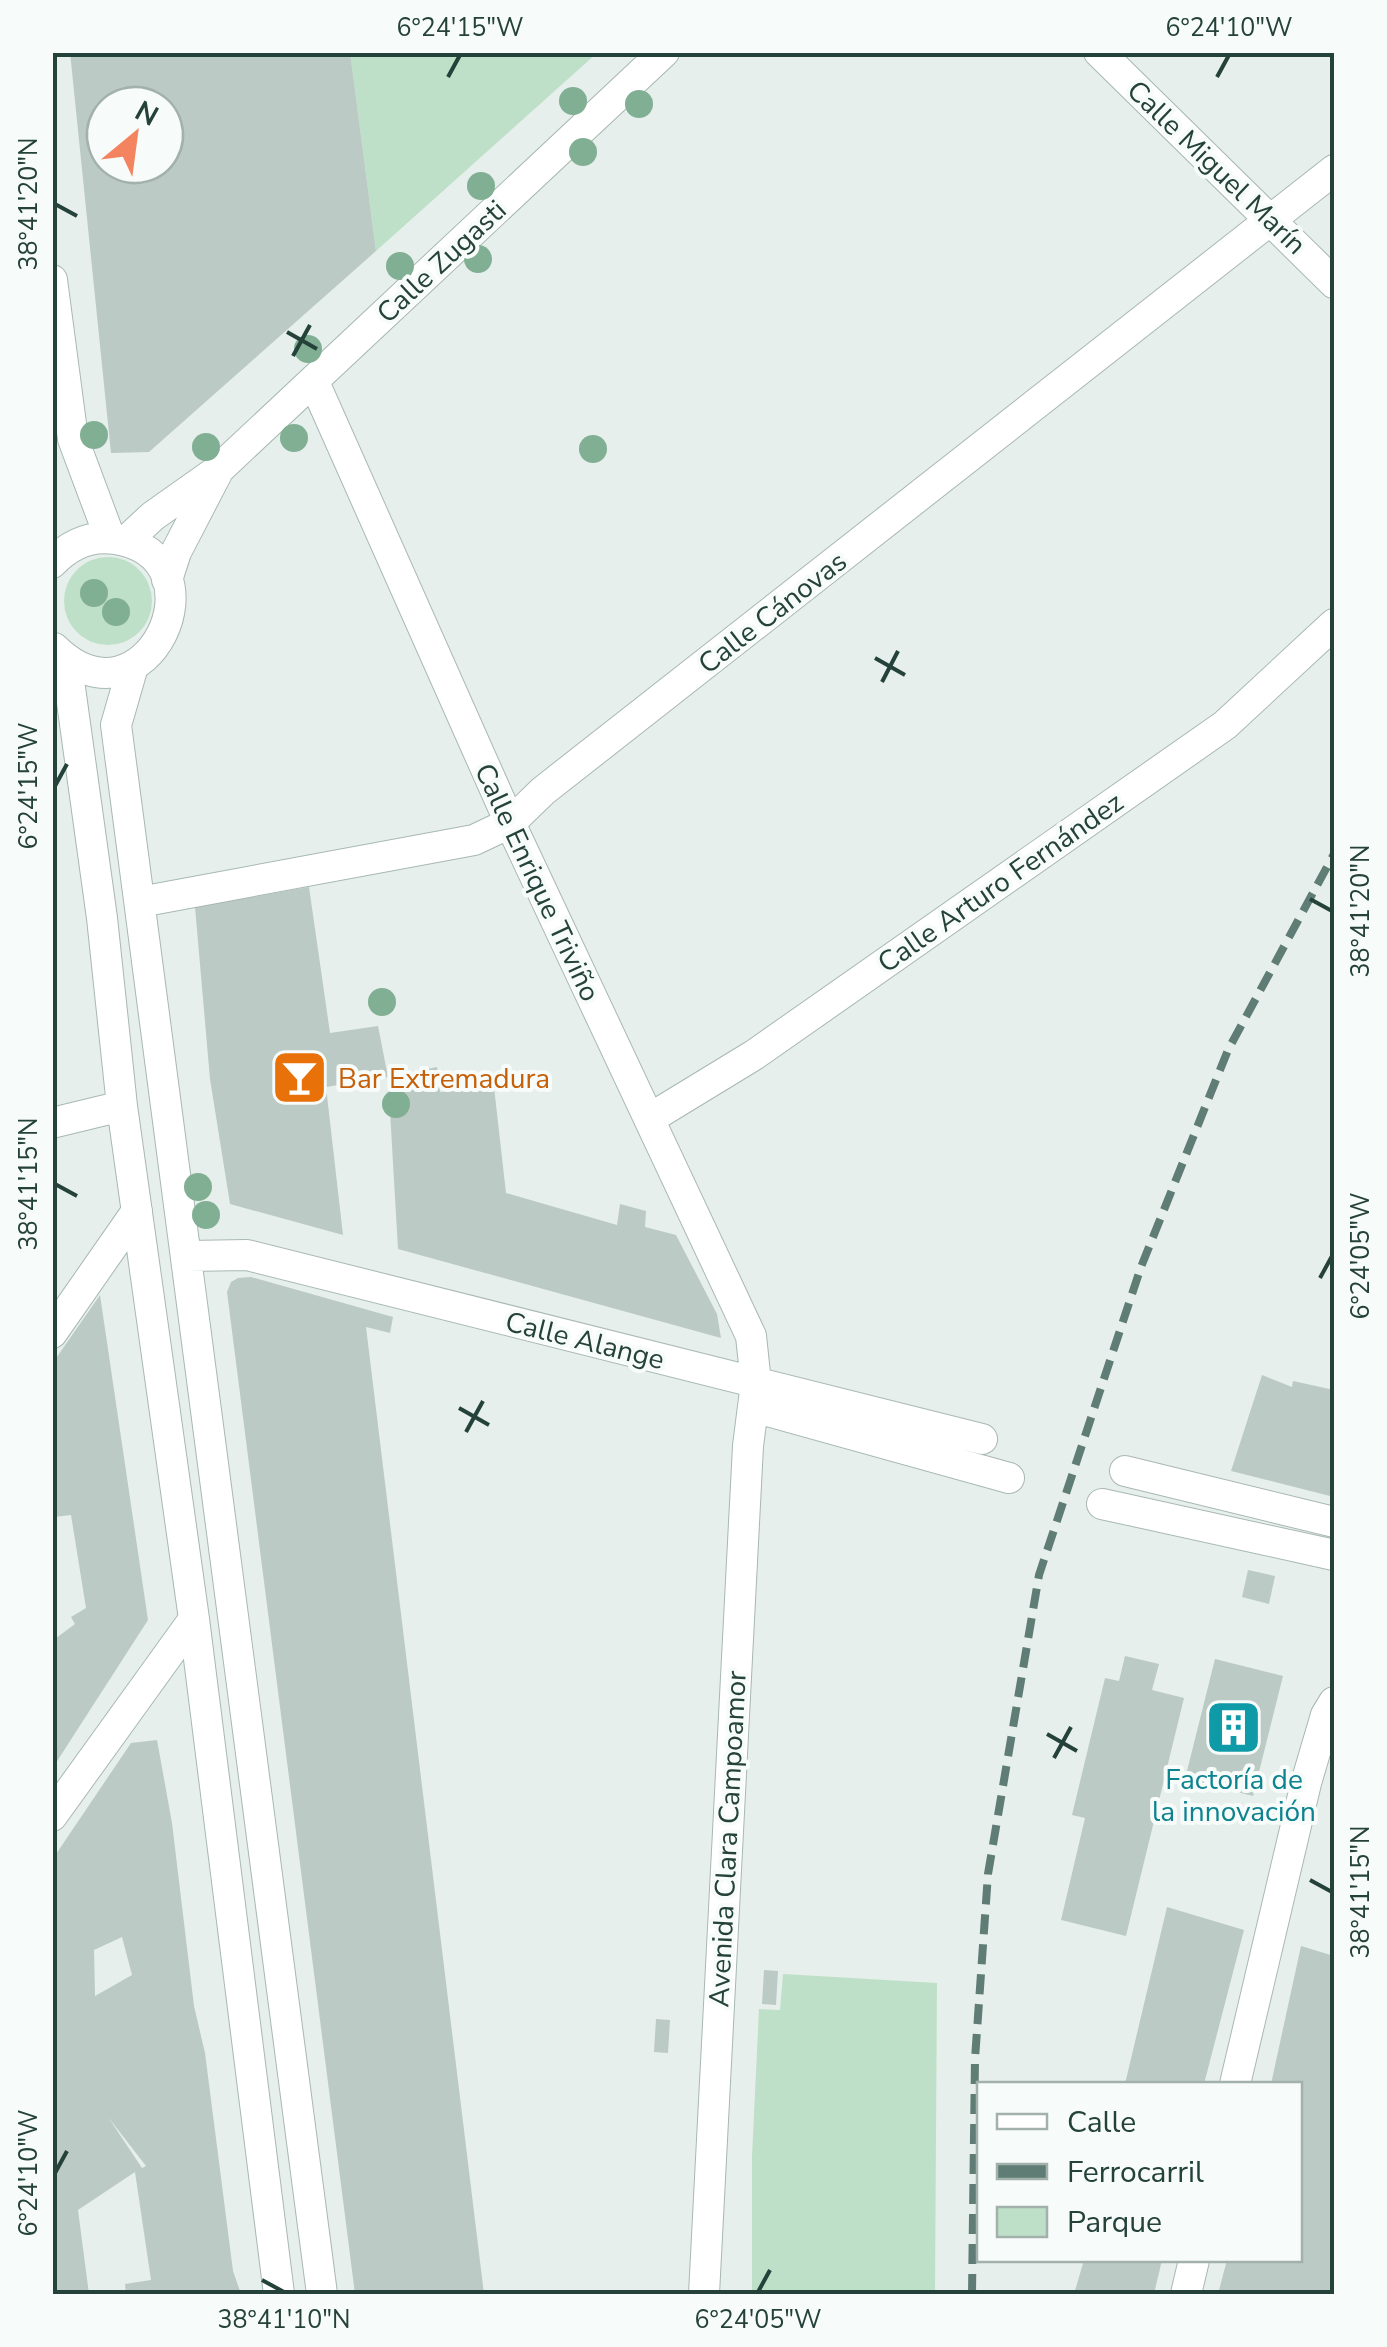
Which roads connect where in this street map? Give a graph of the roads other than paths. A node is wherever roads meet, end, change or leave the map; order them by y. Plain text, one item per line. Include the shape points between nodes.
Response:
1 (664, 52) edge
2 (1100, 52) edge
3 (1334, 170) edge
4 (1274, 221) junction
5 (52, 280) edge
6 (1334, 282) edge
7 (314, 382) junction
8 (218, 470) junction
9 (118, 540) junction
10 (55, 550) edge
11 (167, 580) junction
12 (1334, 624) edge
13 (59, 653) edge
14 (133, 666) junction
15 (510, 823) junction
16 (140, 902) junction
17 (122, 1106) junction
18 (649, 1119) junction
19 (52, 1123) edge
20 (138, 1211) junction
21 (188, 1256) junction
22 (52, 1333) edge
23 (754, 1395) junction
24 (982, 1439) dead end
25 (1125, 1471) dead end
26 (1010, 1478) dead end
27 (1102, 1504) dead end
28 (1334, 1522) edge
29 (1334, 1555) edge
30 (194, 1619) junction
31 (1334, 1702) edge
32 (52, 1816) edge
33 (1235, 2082) edge
34 (1194, 2262) edge
35 (278, 2294) edge
36 (322, 2294) edge
37 (704, 2294) edge
38 (1186, 2294) edge

1 - 7 street, Calle Zugasti
2 - 4 street, Calle Miguel Marín
3 - 4 street, Calle Cánovas
4 - 6 street, Calle Miguel Marín
4 - 15 street, Calle Cánovas via 542,791
5 - 9 street via 73,439
7 - 8 street, Calle Zugasti
7 - 15 street, Calle Enrique Triviño
8 - 9 street, Calle Zugasti
8 - 11 street, Calle Zugasti
9 - 10 street via 92,539
9 - 11 street via 143,550
11 - 14 street via 170,620 163,638
12 - 18 street, Calle Arturo Fernández via 1225,726 754,1055
13 - 14 street via 87,669
13 - 17 street via 99,898
14 - 16 street via 116,725
15 - 16 street, Calle Cánovas via 474,840
15 - 18 street, Calle Enrique Triviño
16 - 21 street
17 - 19 street
17 - 20 street
18 - 23 street, Calle Enrique Triviño via 750,1336
20 - 22 street
20 - 30 street
21 - 23 street, Calle Alange via 247,1255
21 - 36 street
23 - 24 street, Calle Alange
23 - 26 street, Calle Alange
23 - 37 street, Avenida Clara Campoamor
25 - 28 street
27 - 29 street
30 - 32 street
30 - 35 street
31 - 33 street via 1306,1782
34 - 38 street

